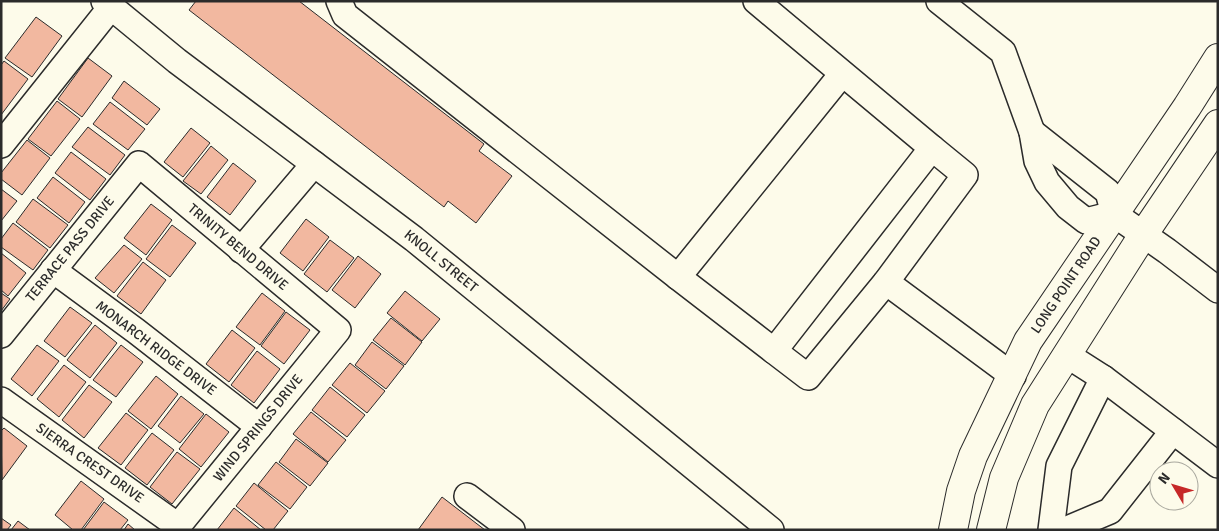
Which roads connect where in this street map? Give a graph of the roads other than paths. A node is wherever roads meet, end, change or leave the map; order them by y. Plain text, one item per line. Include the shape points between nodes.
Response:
1 (340, 1) edge
2 (756, 1) edge
3 (938, 1) edge
4 (107, 4) edge
5 (1218, 58) edge
6 (842, 74) junction
7 (1218, 124) edge
8 (1032, 132) junction
9 (1, 145) edge
10 (932, 148) junction
11 (138, 164) joint
12 (314, 164) junction
13 (1114, 214) junction
14 (1143, 235) junction
15 (242, 250) junction
16 (53, 270) junction
17 (678, 277) junction
18 (886, 282) junction
19 (1218, 290) edge
20 (338, 330) joint
21 (1, 334) edge
22 (774, 352) junction
23 (1066, 355) junction
24 (1013, 376) junction
25 (1103, 378) junction
26 (1, 400) edge
27 (259, 427) junction
28 (1173, 431) junction
29 (1218, 465) edge
30 (467, 496) dead end
31 (178, 526) joint
32 (512, 530) edge
33 (771, 530) edge
34 (953, 530) edge
35 (991, 530) edge
36 (1051, 530) edge
37 (1065, 530) edge

1 - 17 street via 346,15
2 - 6 street
3 - 8 street via 1004,52
4 - 9 street
4 - 12 street, KNOLL STREET
5 - 13 main road, LONG POINT ROAD
6 - 10 street
6 - 17 street
7 - 14 main road
8 - 13 street via 1108,192
8 - 13 street via 1037,161 1047,182 1068,207 1086,221
10 - 18 street via 965,175
10 - 22 street
11 - 15 street, TRINITY BEND DRIVE
11 - 16 street, TERRACE PASS DRIVE
12 - 15 street
12 - 33 street, KNOLL STREET via 414,239
13 - 14 street
13 - 24 main road, LONG POINT ROAD via 1028,341
14 - 19 street
14 - 23 main road
15 - 20 street, TRINITY BEND DRIVE
16 - 21 street, TERRACE PASS DRIVE
16 - 27 street, MONARCH RIDGE DRIVE
17 - 22 street
18 - 22 street via 808,377
18 - 24 street
20 - 27 street, WIND SPRINGS DRIVE
23 - 25 street
23 - 35 main road via 1035,405 1004,478
24 - 34 main road, LONG POINT ROAD via 973,456
25 - 28 street
25 - 36 street via 1059,466
26 - 31 street, SIERRA CREST DRIVE
27 - 31 street, WIND SPRINGS DRIVE
28 - 29 street
28 - 37 street via 1110,510
30 - 32 street

